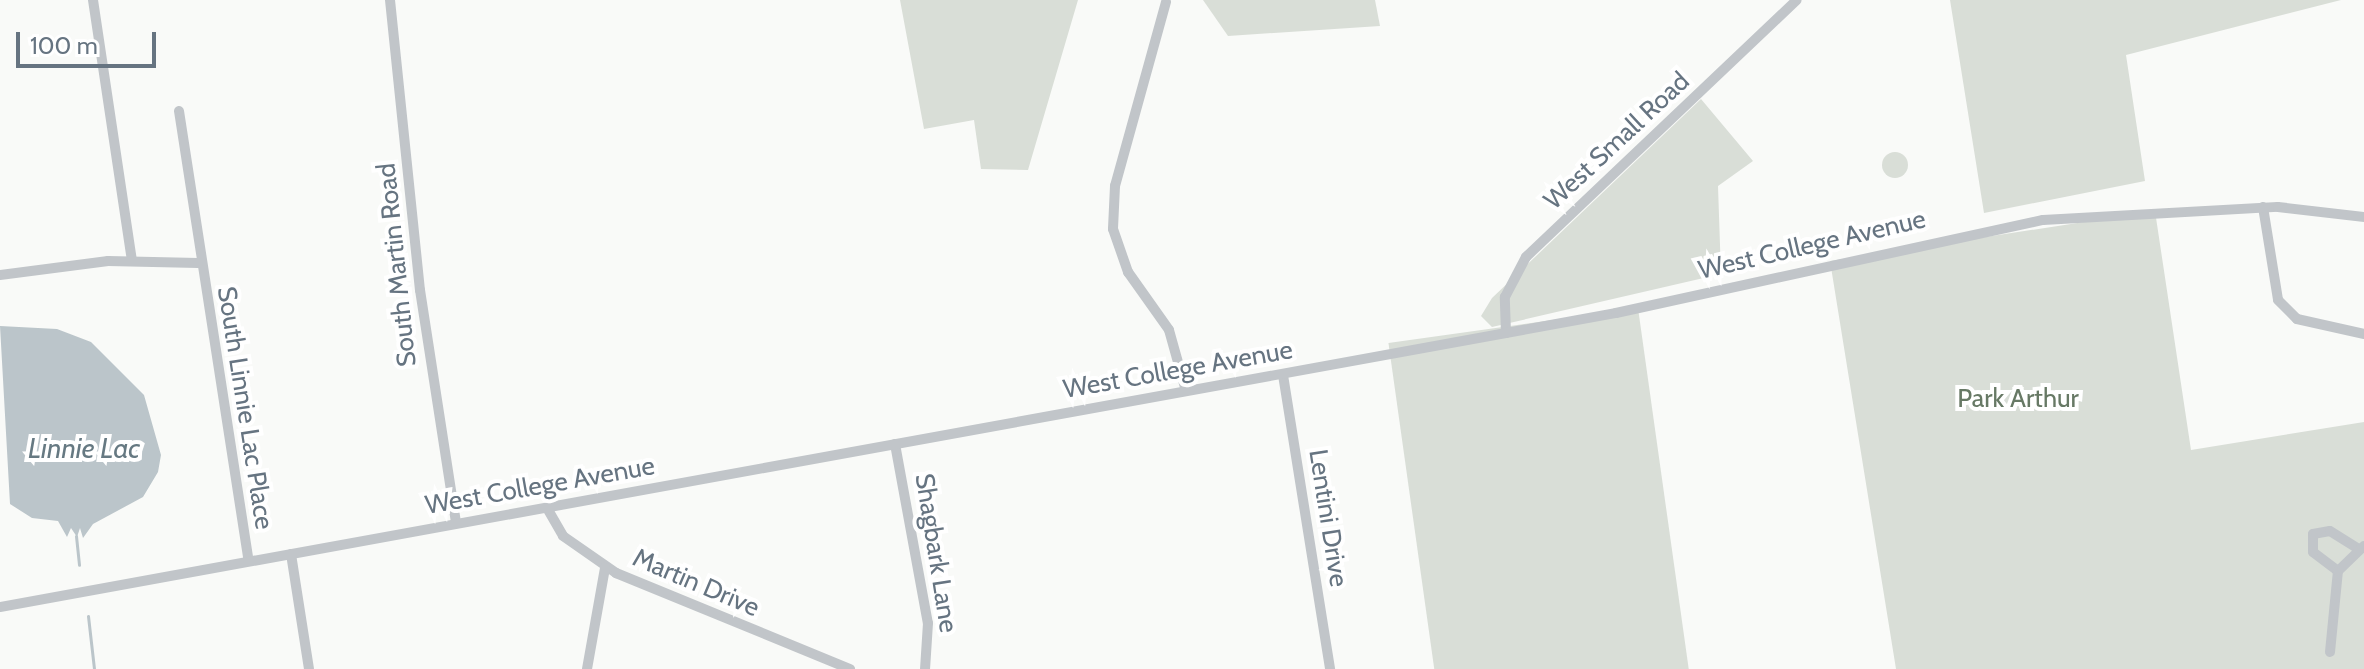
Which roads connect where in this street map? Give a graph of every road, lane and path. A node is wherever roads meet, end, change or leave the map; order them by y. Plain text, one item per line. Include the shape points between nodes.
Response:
1 (93, 0) edge
2 (390, 0) edge
3 (1797, 0) edge
4 (1166, 2) dead end
5 (179, 111) dead end
6 (2263, 207) junction
7 (2364, 217) edge
8 (132, 261) junction
9 (198, 263) junction
10 (0, 275) edge
11 (1506, 333) junction
12 (2364, 334) edge
13 (1283, 375) junction
14 (1186, 391) junction
15 (895, 444) junction
16 (547, 508) junction
17 (456, 523) junction
18 (2360, 547) edge
19 (291, 554) junction
20 (249, 561) junction
21 (605, 568) junction
22 (2338, 571) junction
23 (0, 607) edge
24 (2330, 652) dead end
25 (309, 669) edge
26 (587, 669) edge
27 (850, 669) edge
28 (925, 669) edge
29 (1330, 669) edge

1 - 8 street
2 - 17 street, South Martin Road via 420,290
3 - 11 street, West Small Road via 1526,257 1505,297
4 - 14 street via 1115,186 1113,229 1128,272 1169,330
5 - 9 street, South Linnie Lac Place
6 - 7 street, West College Avenue
6 - 11 street, West College Avenue via 2043,220
6 - 12 street via 2278,300 2297,319
8 - 9 street
8 - 10 street
9 - 20 street, South Linnie Lac Place
11 - 13 street, West College Avenue
13 - 14 street, West College Avenue
13 - 29 street, Lentini Drive
14 - 15 street, West College Avenue
15 - 16 street, West College Avenue
15 - 28 street, Shagbark Lane via 928,623
16 - 17 street, West College Avenue
16 - 21 street, Martin Drive via 563,536
17 - 19 street, West College Avenue
18 - 22 street
18 - 22 street via 2330,531 2313,534 2313,552
19 - 20 street, West College Avenue
19 - 25 street
20 - 23 street, West College Avenue
21 - 26 street
21 - 27 street, Martin Drive
22 - 24 street

